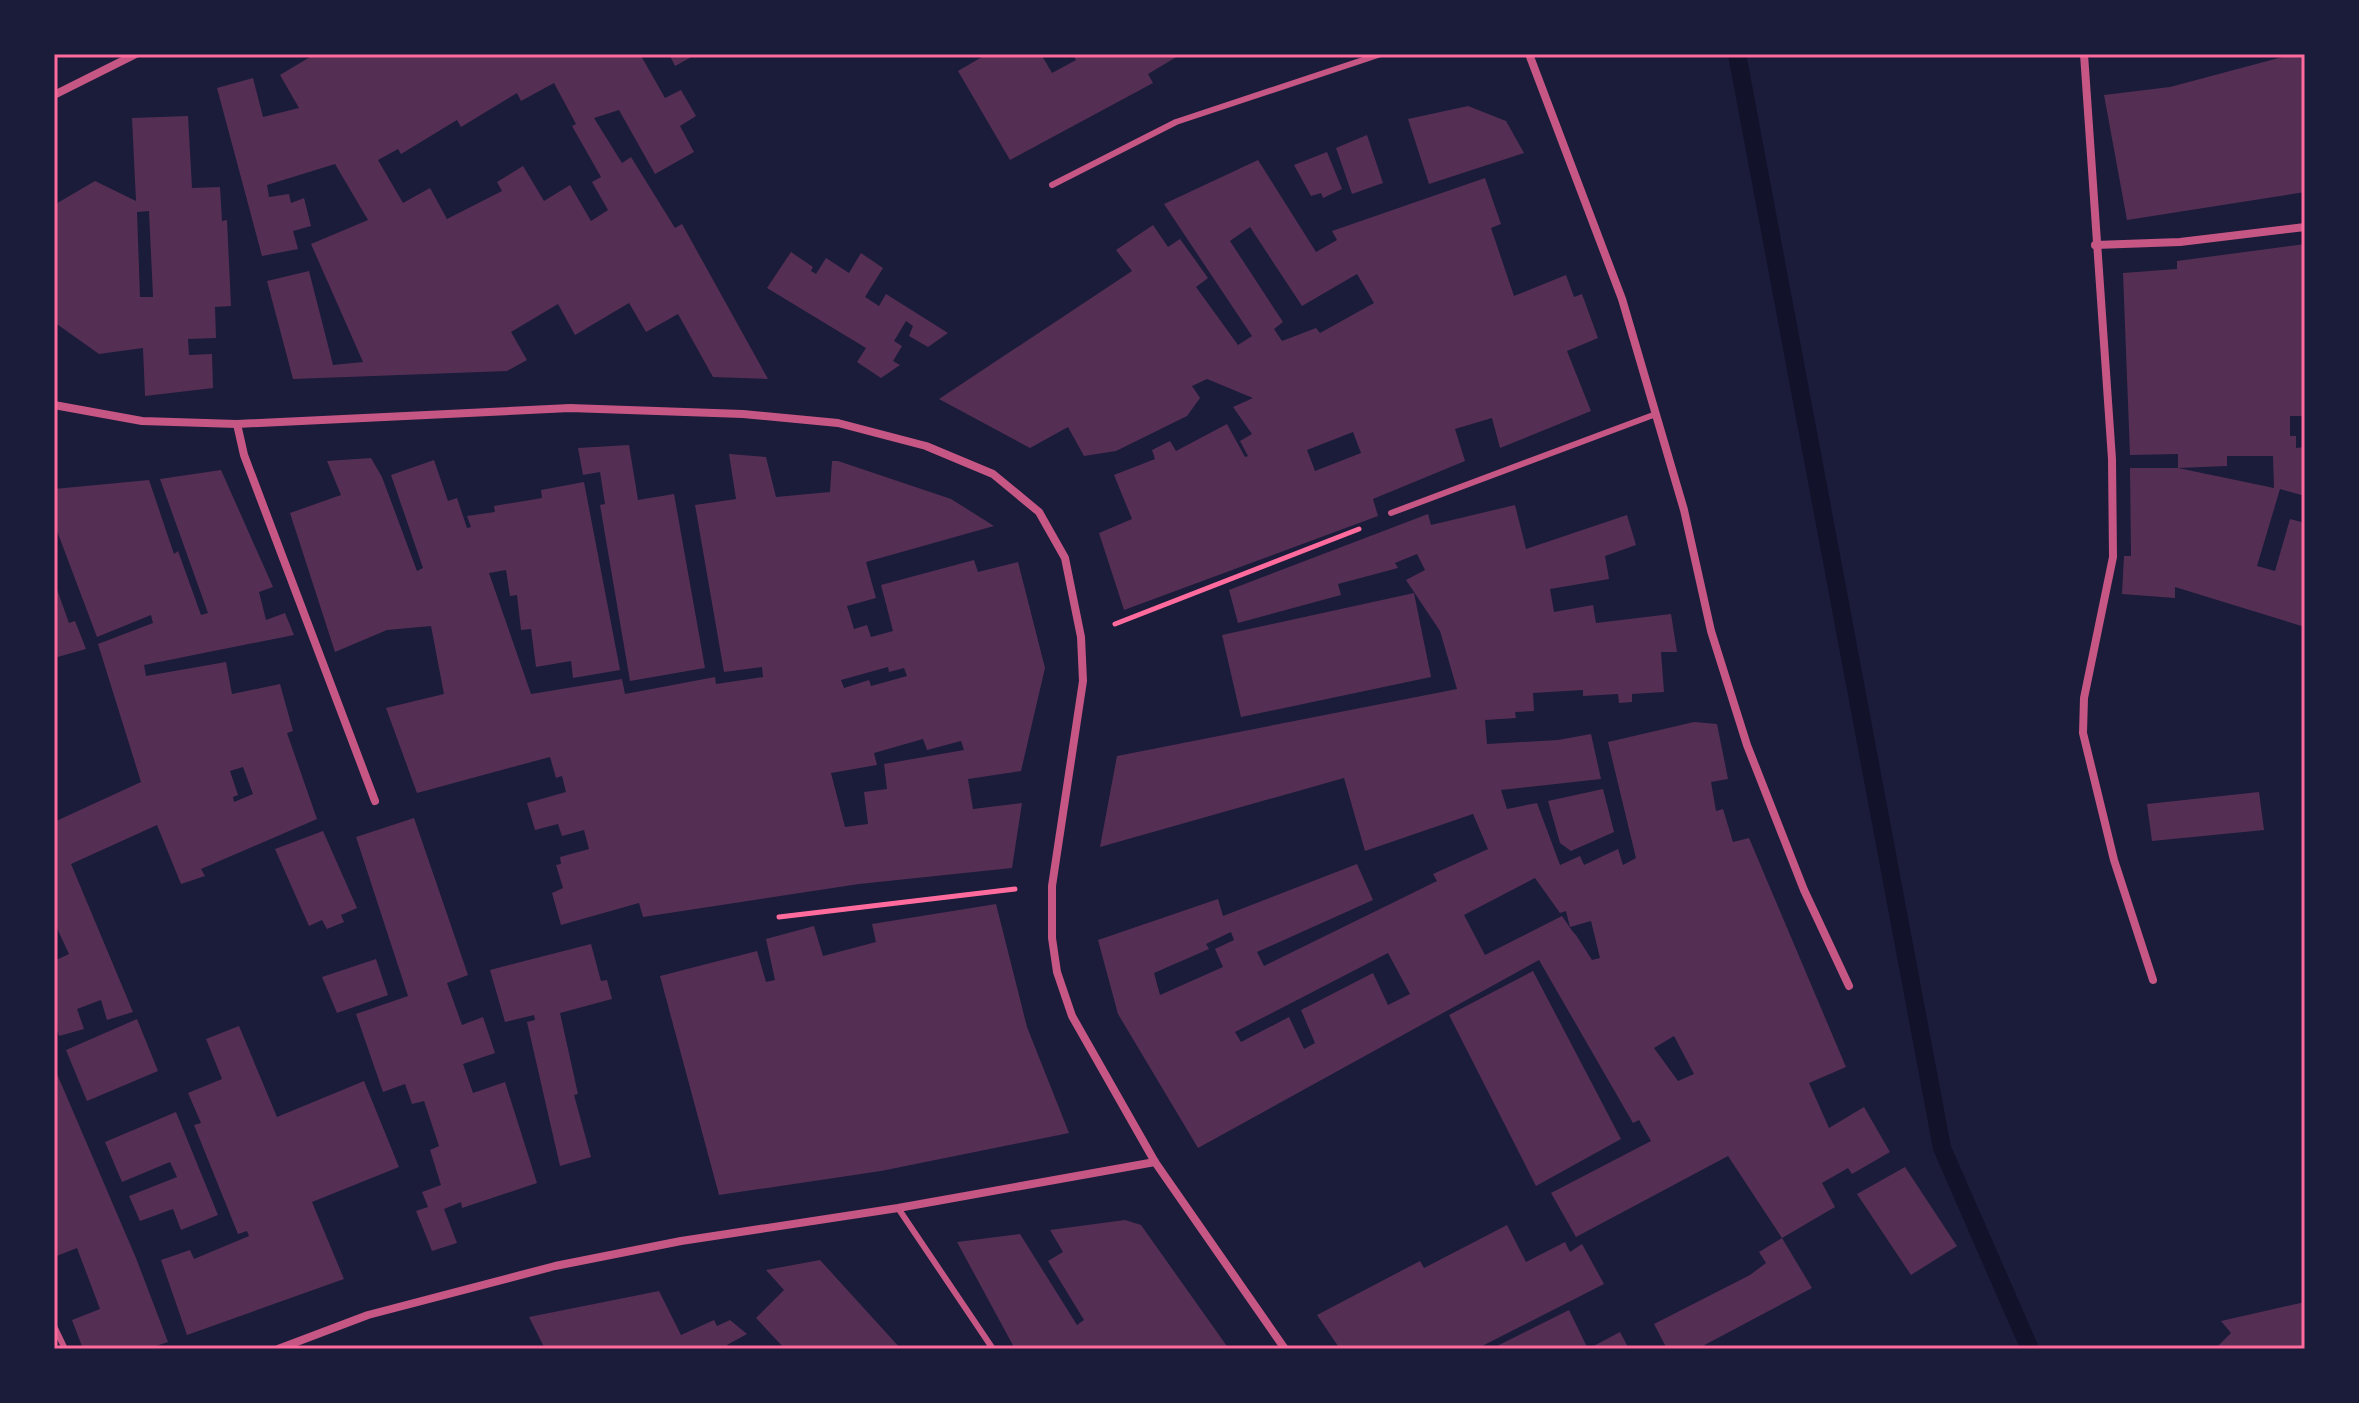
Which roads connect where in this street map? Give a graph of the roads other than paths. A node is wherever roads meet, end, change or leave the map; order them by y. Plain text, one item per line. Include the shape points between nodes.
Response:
1 (136, 54) edge
2 (1381, 54) edge
3 (1529, 54) edge
4 (2084, 54) edge
5 (54, 95) edge
6 (1052, 185) dead end
7 (2305, 227) edge
8 (2095, 245) junction
9 (54, 405) edge
10 (1656, 414) junction
11 (237, 424) junction
12 (1391, 513) road end
13 (375, 801) dead end
14 (2153, 980) dead end
15 (1849, 986) dead end
16 (1155, 1162) junction
17 (898, 1208) junction
18 (54, 1326) edge
19 (65, 1349) edge
20 (278, 1349) edge
21 (993, 1349) edge
22 (1285, 1349) edge

1 - 5 street
2 - 6 lane via 1176,122
3 - 10 street via 1622,299
4 - 8 street
7 - 8 street via 2180,242
8 - 14 street via 2112,459 2113,557 2084,698 2083,733 2118,875
9 - 11 street via 142,421
10 - 12 lane
10 - 15 street via 1711,631 1747,745 1804,890
11 - 13 street via 244,455
11 - 16 street via 570,408 743,414 838,423 926,446 993,474 1039,512 1065,558 1081,637 1083,681 1052,886 1057,972 1072,1016
16 - 17 street
16 - 22 street
17 - 20 street via 555,1266 368,1315
17 - 21 lane
18 - 19 lane

